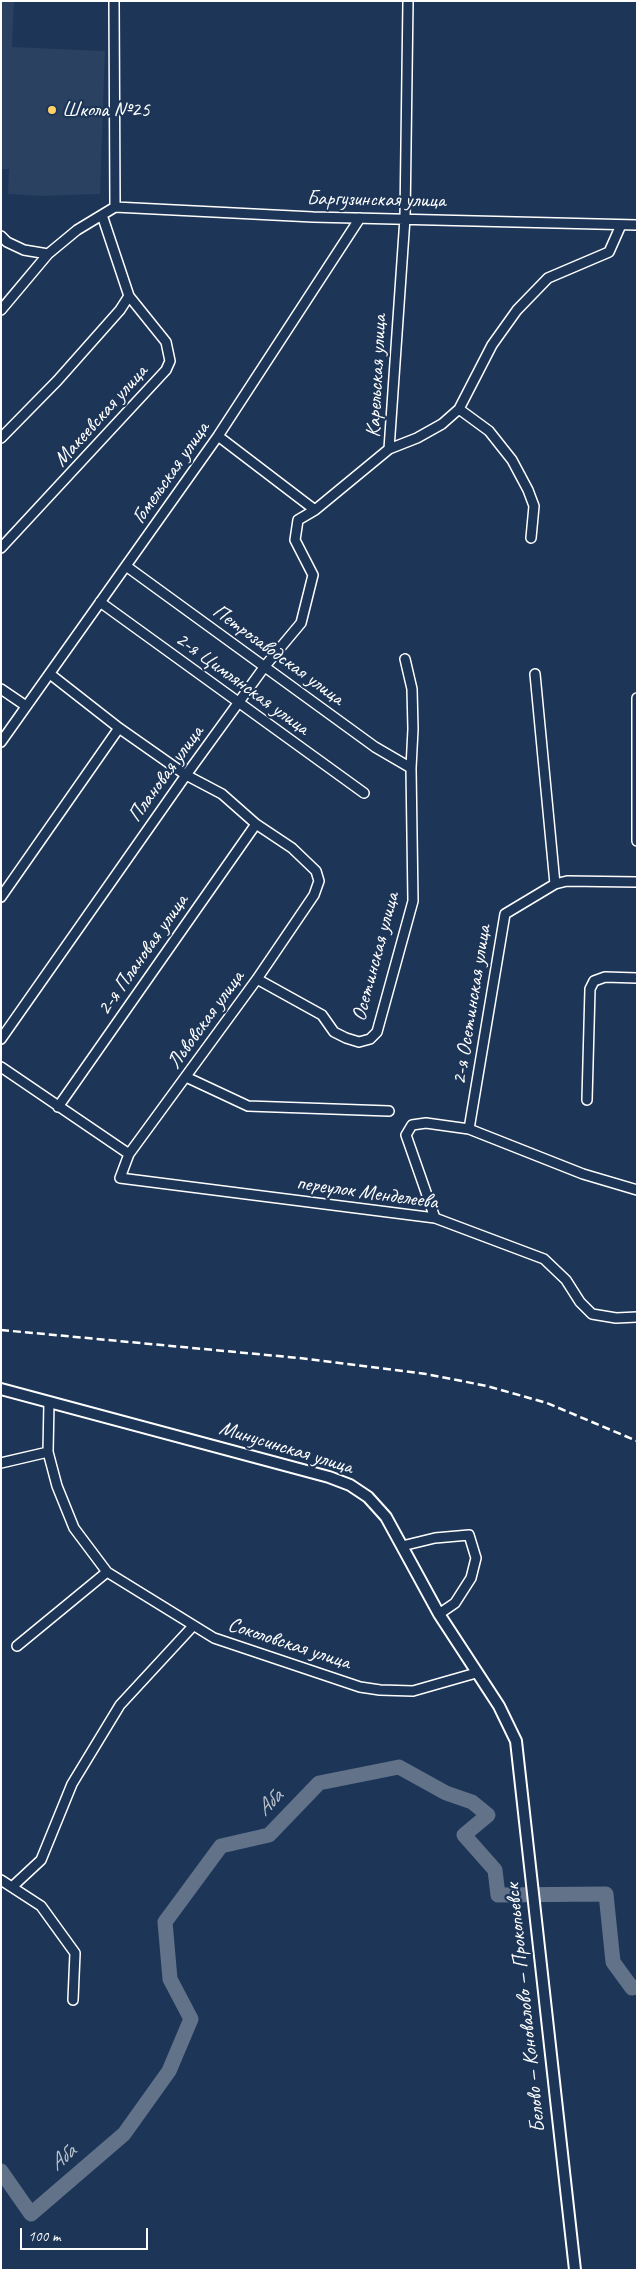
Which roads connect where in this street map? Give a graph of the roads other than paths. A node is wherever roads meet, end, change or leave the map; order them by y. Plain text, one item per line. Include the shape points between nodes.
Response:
1 (114, 1) edge
2 (408, 1) edge
3 (115, 208) junction
4 (102, 216) junction
5 (360, 218) junction
6 (405, 218) junction
7 (621, 225) junction
8 (637, 225) edge
9 (1, 236) edge
10 (48, 254) junction
11 (129, 296) junction
12 (1, 310) edge
13 (460, 409) junction
14 (218, 436) junction
15 (1, 438) edge
16 (389, 449) junction
17 (315, 510) junction
18 (531, 538) dead end
19 (1, 548) edge
20 (126, 566) junction
21 (100, 602) junction
22 (405, 659) dead end
23 (265, 666) junction
24 (50, 674) junction
25 (535, 674) dead end
26 (2, 690) edge
27 (637, 698) edge
28 (239, 703) junction
29 (26, 706) junction
30 (119, 728) junction
31 (1, 742) edge
32 (412, 768) junction
33 (186, 774) junction
34 (364, 793) dead end
35 (256, 824) junction
36 (637, 841) edge
37 (637, 882) edge
38 (555, 884) junction
39 (1, 896) edge
40 (637, 978) edge
41 (257, 979) junction
42 (1, 1039) edge
43 (1, 1066) edge
44 (186, 1077) junction
45 (587, 1100) dead end
46 (58, 1107) junction
47 (389, 1112) dead end
48 (469, 1129) junction
49 (129, 1154) junction
50 (120, 1178) joint
51 (637, 1190) edge
52 (435, 1218) junction
53 (637, 1317) edge
54 (1, 1389) edge
55 (49, 1402) junction
56 (48, 1452) junction
57 (1, 1463) edge
58 (402, 1546) junction
59 (107, 1572) junction
60 (439, 1614) junction
61 (193, 1626) junction
62 (17, 1646) dead end
63 (476, 1673) junction
64 (516, 1741) joint
65 (1, 1880) edge
66 (12, 1887) junction
67 (74, 2000) dead end
68 (575, 2270) edge

1 - 3 street
2 - 6 street, Карельская улица
3 - 4 street
3 - 5 street, Баргузинская улица
4 - 10 street via 77,230
4 - 11 street
5 - 6 street, Баргузинская улица
5 - 14 street, Гомельская улица
6 - 7 street, Баргузинская улица
6 - 16 street, Карельская улица
7 - 8 street, Баргузинская улица
7 - 13 street, Карельская улица via 609,252 548,278 517,310 492,345
9 - 10 street via 24,250
10 - 12 street
11 - 15 street via 70,367
11 - 19 street, Макеевская улица via 166,342 170,361 166,370
13 - 16 street, Карельская улица via 442,424
13 - 18 street via 488,431 512,460 534,506
14 - 17 street
14 - 20 street, Гомельская улица
16 - 17 street
17 - 23 street, Плановая улица via 298,520 295,540 313,575 301,624
20 - 21 street, Гомельская улица
20 - 23 street, Петрозаводская улица
21 - 24 street, Гомельская улица
21 - 28 street, 2-я Цимлянская улица
22 - 32 street, Осетинская улица via 412,689
23 - 28 street, Плановая улица
23 - 32 street, Петрозаводская улица via 375,747
24 - 29 street, Гомельская улица
24 - 30 street
25 - 38 street
26 - 29 street
27 - 36 street
28 - 33 street, Плановая улица
28 - 34 street, 2-я Цимлянская улица
29 - 31 street, Гомельская улица
30 - 33 street
30 - 39 street
32 - 41 street, Осетинская улица via 413,901 376,1032 358,1042 346,1038 334,1032 322,1015
33 - 35 street via 222,794
33 - 42 street, Плановая улица
35 - 41 street, Львовская улица via 292,848 316,872 319,881 314,895
35 - 46 street, 2-я Плановая улица
37 - 38 street via 567,881
38 - 48 street, 2-я Осетинская улица via 505,914
40 - 45 street via 605,977 594,980 590,989
41 - 44 street, Львовская улица
43 - 46 street
44 - 47 street via 248,1106
44 - 49 street, Львовская улица
46 - 49 street
48 - 51 street via 583,1174
48 - 52 street via 426,1123 412,1125 406,1134
49 - 50 street, Львовская улица
50 - 52 street, переулок Менделеева
52 - 53 street, переулок Менделеева via 544,1259 566,1280 592,1314
54 - 55 main road, Минусинская улица
55 - 56 street, Соколовская улица
55 - 58 main road, Минусинская улица via 350,1485 368,1497 386,1517
56 - 57 street
56 - 59 street, Соколовская улица via 74,1528
58 - 60 main road, Минусинская улица
58 - 60 street via 434,1538 469,1535 476,1558 471,1578 455,1603
59 - 61 street, Соколовская улица
59 - 62 street
60 - 63 main road, Минусинская улица
61 - 63 street, Соколовская улица via 226,1643 360,1687 413,1691
61 - 66 street via 120,1705 72,1784 41,1860
63 - 64 main road, Минусинская улица via 499,1706
64 - 68 main road, Белово — Коновалово — Прокопьевск
65 - 66 street
66 - 67 street via 42,1906 74,1953

